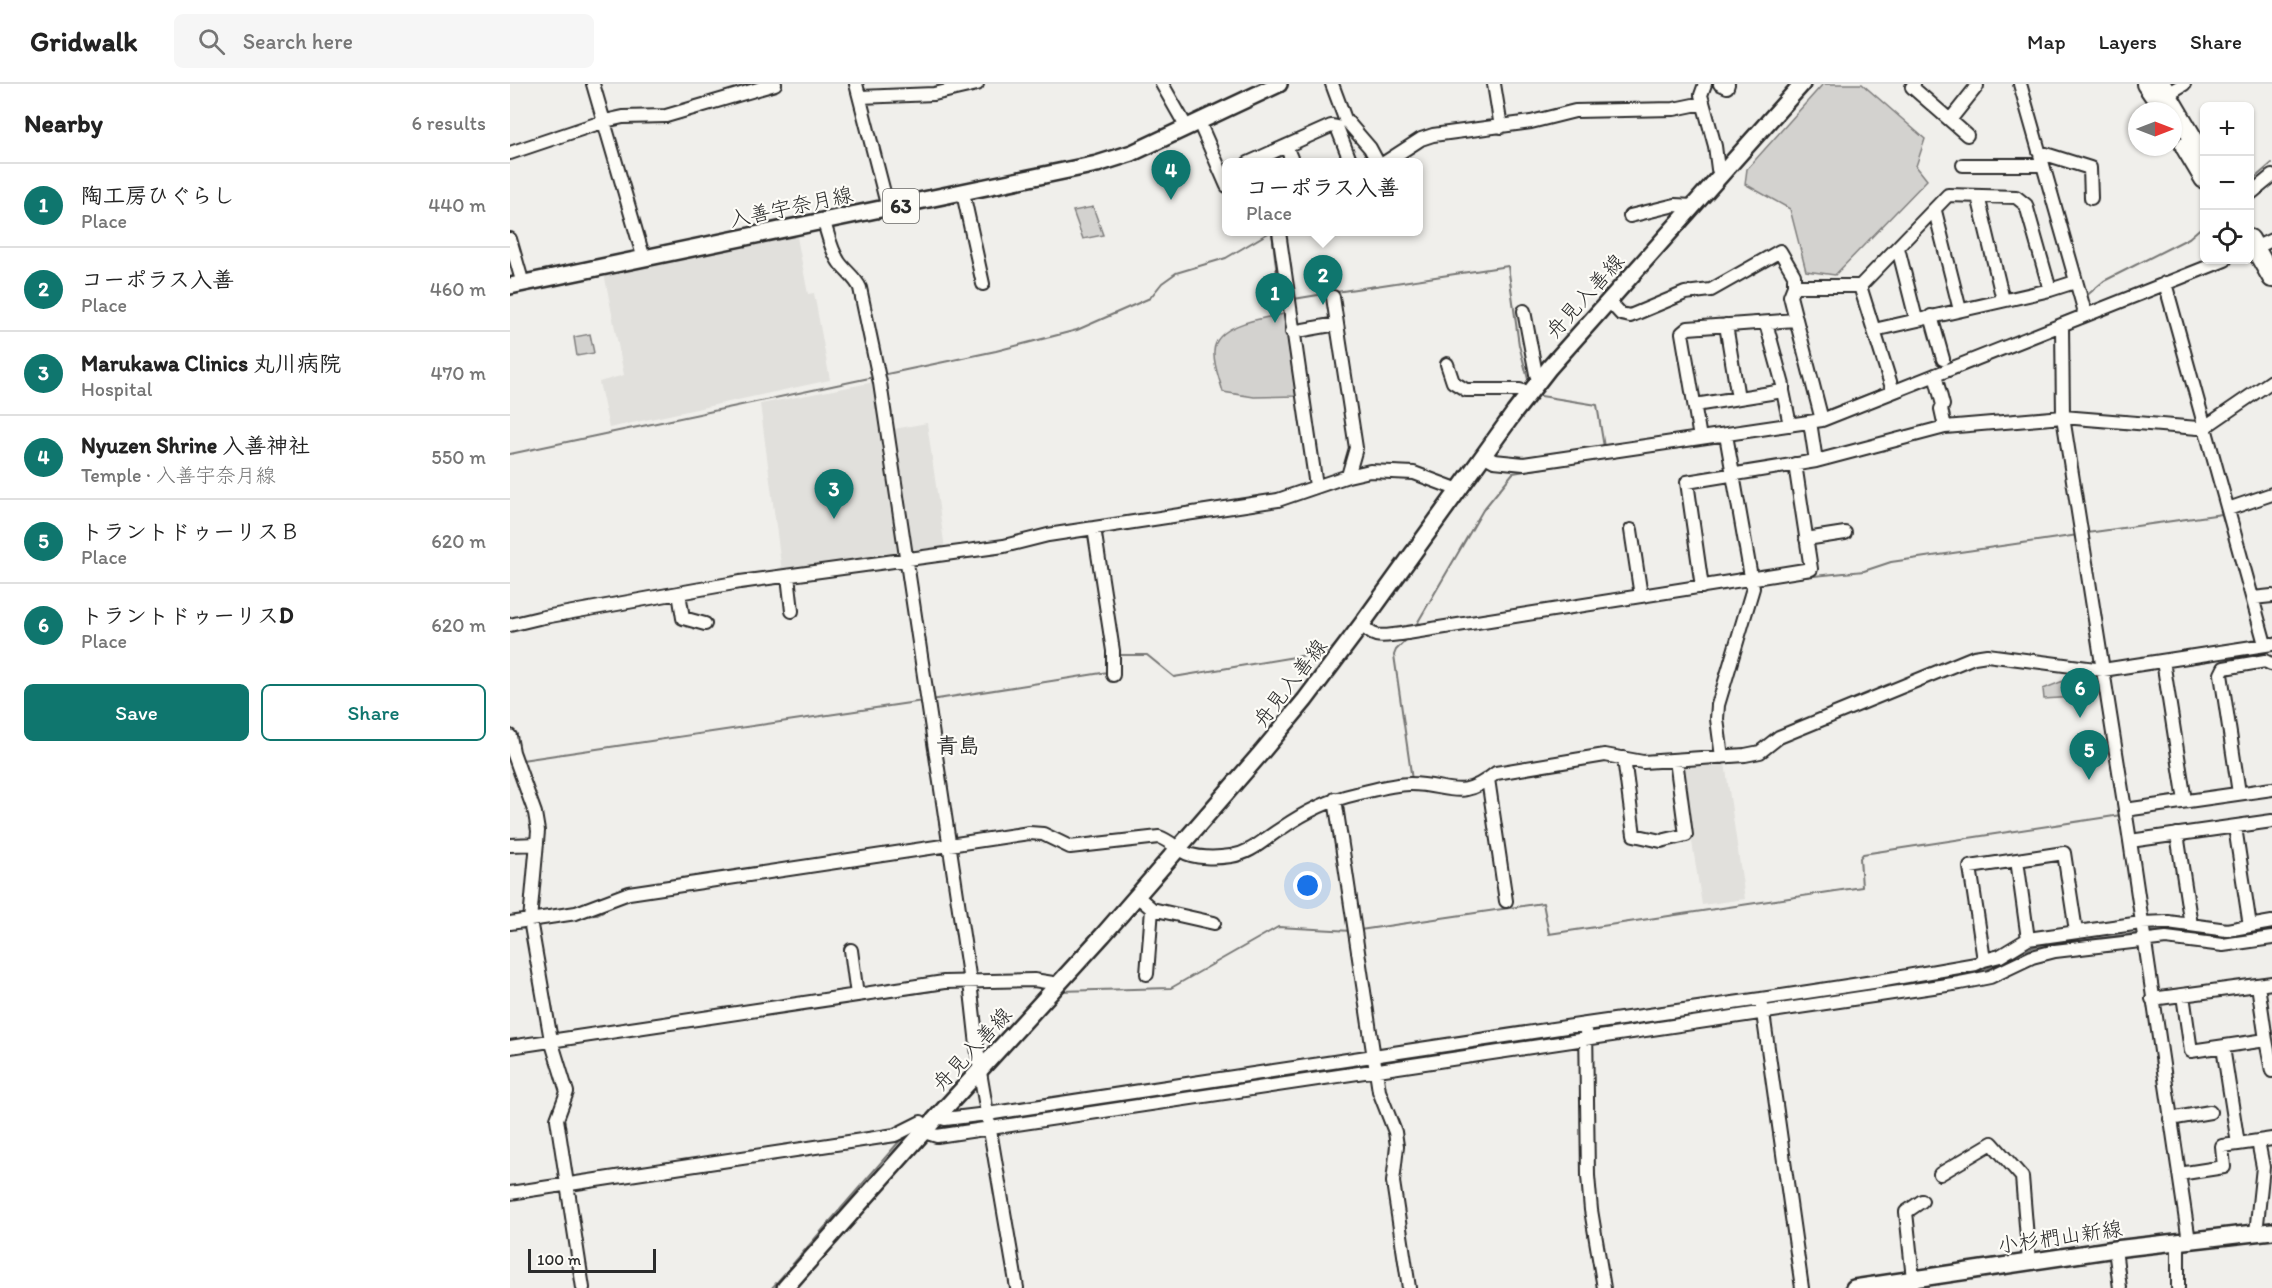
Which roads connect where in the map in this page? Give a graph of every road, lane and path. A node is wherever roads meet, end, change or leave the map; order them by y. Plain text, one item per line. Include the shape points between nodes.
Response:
1 (593, 84) edge
2 (775, 84) edge
3 (856, 84) edge
4 (977, 84) edge
5 (1162, 84) edge
6 (1279, 84) edge
7 (1332, 84) edge
8 (1494, 84) edge
9 (1705, 84) edge
10 (1720, 84) edge
11 (1728, 84) edge
12 (1914, 84) edge
13 (2020, 84) edge
14 (2146, 84) edge
15 (2184, 84) edge
16 (1798, 85) edge
17 (1977, 86) dead end
18 (1253, 90) edge
19 (860, 98) junction
20 (2160, 98) edge
21 (1703, 103) junction
22 (1950, 120) junction
23 (605, 121) junction
24 (1193, 125) junction
25 (1501, 127) junction
26 (1967, 135) dead end
27 (2182, 142) edge
28 (1286, 146) junction
29 (2200, 150) edge
30 (2039, 152) junction
31 (510, 153) edge
32 (1258, 158) edge
33 (1291, 158) edge
34 (1349, 158) edge
35 (1376, 158) edge
36 (1391, 158) edge
37 (1963, 165) dead end
38 (2042, 165) junction
39 (1222, 171) edge
40 (2200, 171) edge
41 (1721, 175) junction
42 (2272, 176) edge
43 (2254, 191) edge
44 (963, 193) junction
45 (1978, 196) junction
46 (2091, 198) dead end
47 (1693, 206) junction
48 (888, 208) junction
49 (1935, 211) junction
50 (1630, 216) dead end
51 (824, 222) junction
52 (1280, 236) edge
53 (510, 239) edge
54 (2272, 240) edge
55 (2254, 247) edge
56 (1898, 248) junction
57 (2254, 252) edge
58 (2254, 255) edge
59 (644, 259) junction
60 (2215, 264) edge
61 (2272, 278) edge
62 (2074, 282) junction
63 (2165, 283) junction
64 (982, 284) dead end
65 (517, 285) edge
66 (1794, 286) junction
67 (1860, 286) junction
68 (2050, 290) junction
69 (2272, 294) edge
70 (1333, 297) dead end
71 (2003, 300) junction
72 (1608, 301) junction
73 (1524, 310) dead end
74 (1960, 310) junction
75 (1931, 316) junction
76 (2083, 316) junction
77 (1916, 319) junction
78 (1796, 320) junction
79 (1766, 322) junction
80 (1337, 324) junction
81 (2062, 325) junction
82 (1726, 326) junction
83 (1875, 330) junction
84 (1292, 332) junction
85 (1942, 359) dead end
86 (1448, 364) dead end
87 (1935, 375) junction
88 (1539, 381) junction
89 (2272, 381) edge
90 (1783, 392) junction
91 (1893, 392) junction
92 (1529, 394) junction
93 (1738, 398) junction
94 (1695, 405) junction
95 (2063, 417) junction
96 (1816, 421) junction
97 (1790, 425) junction
98 (1945, 427) junction
99 (2205, 427) junction
100 (1726, 435) junction
101 (1700, 438) junction
102 (1483, 454) junction
103 (1815, 461) junction
104 (1794, 464) junction
105 (1733, 474) junction
106 (1348, 476) junction
107 (1316, 486) junction
108 (1459, 490) junction
109 (2272, 494) edge
110 (2228, 509) junction
111 (1094, 528) junction
112 (1631, 530) dead end
113 (1845, 533) dead end
114 (1806, 539) junction
115 (907, 559) junction
116 (789, 576) junction
117 (1751, 579) junction
118 (1702, 587) junction
119 (679, 593) junction
120 (1641, 596) junction
121 (2272, 596) edge
122 (2253, 598) junction
123 (792, 611) dead end
124 (705, 624) dead end
125 (1362, 624) junction
126 (510, 625) edge
127 (2269, 644) edge
128 (2163, 661) junction
129 (2272, 666) edge
130 (2103, 670) junction
131 (1113, 675) dead end
132 (510, 736) edge
133 (1722, 757) junction
134 (1624, 758) junction
135 (1676, 760) junction
136 (1488, 779) junction
137 (2272, 789) edge
138 (2239, 793) junction
139 (1335, 799) junction
140 (2185, 801) junction
141 (2125, 810) junction
142 (2272, 821) edge
143 (2235, 827) junction
144 (2177, 834) junction
145 (2130, 841) junction
146 (537, 844) junction
147 (510, 845) edge
148 (949, 845) junction
149 (1178, 848) junction
150 (2017, 860) junction
151 (1137, 896) junction
152 (1506, 901) dead end
153 (1152, 909) junction
154 (530, 920) junction
155 (2272, 922) edge
156 (510, 923) edge
157 (1214, 923) dead end
158 (2141, 923) junction
159 (2191, 926) junction
160 (2250, 926) junction
161 (2076, 931) junction
162 (2272, 938) edge
163 (2028, 939) junction
164 (2143, 940) junction
165 (851, 950) dead end
166 (1984, 960) junction
167 (1147, 974) dead end
168 (970, 982) junction
169 (2272, 983) edge
170 (1059, 984) junction
171 (2258, 985) junction
172 (857, 995) junction
173 (2183, 995) junction
174 (1761, 999) junction
175 (2152, 999) junction
176 (1762, 1013) junction
177 (1586, 1024) junction
178 (1588, 1039) junction
179 (551, 1040) junction
180 (2266, 1040) junction
181 (510, 1047) edge
182 (2223, 1047) junction
183 (1374, 1058) junction
184 (980, 1071) junction
185 (1376, 1071) junction
186 (2272, 1071) edge
187 (2210, 1112) dead end
188 (938, 1116) junction
189 (2170, 1119) junction
190 (988, 1121) junction
191 (924, 1132) junction
192 (2272, 1139) edge
193 (2258, 1141) junction
194 (2238, 1144) junction
195 (1940, 1174) dead end
196 (2179, 1174) junction
197 (567, 1185) junction
198 (510, 1193) edge
199 (1922, 1201) dead end
200 (2272, 1231) edge
201 (2256, 1233) junction
202 (2184, 1241) junction
203 (2115, 1249) junction
204 (2029, 1262) junction
205 (1912, 1279) junction
206 (583, 1288) edge
207 (785, 1288) edge
208 (1017, 1288) edge
209 (1409, 1288) edge
210 (1604, 1288) edge
211 (1802, 1288) edge
212 (1854, 1288) edge
213 (2120, 1288) edge
214 (2178, 1288) edge

1 - 23 street
2 - 23 street via 666,116
3 - 19 street
4 - 19 street via 934,94
5 - 24 street
6 - 18 main road, 入善宇奈月線 / 63
7 - 35 street via 1345,119
8 - 25 street
9 - 21 street
10 - 11 street
12 - 22 street via 1912,87
13 - 30 street
14 - 20 highway
15 - 20 street
16 - 41 main road, 舟見入善線
17 - 22 street
18 - 24 main road, 入善宇奈月線 / 63
19 - 48 street
20 - 29 highway
21 - 25 street via 1674,109 1575,111
21 - 41 street
22 - 26 street
23 - 31 street
23 - 59 street
24 - 39 street
24 - 44 main road, 入善宇奈月線 / 63 via 1097,164
25 - 36 street via 1427,137
27 - 40 highway
28 - 32 street
28 - 33 street
28 - 34 street via 1331,126 1337,128
30 - 38 street
30 - 46 street via 2090,168
37 - 38 street
38 - 62 street
41 - 47 main road, 舟見入善線
42 - 43 street
44 - 48 main road, 入善宇奈月線 / 63
44 - 64 street
45 - 49 street via 1948,195
45 - 68 street via 2016,196 2026,205
45 - 71 street
47 - 50 street via 1675,205
47 - 72 main road, 舟見入善線
48 - 51 main road, 入善宇奈月線 / 63
49 - 56 street
49 - 74 street
51 - 59 main road, 入善宇奈月線 / 63
51 - 115 street via 834,255 860,288 880,383
52 - 84 street
53 - 65 street
54 - 55 street
56 - 67 street
56 - 77 street
57 - 61 highway
58 - 69 highway
59 - 65 main road, 入善宇奈月線 / 63
60 - 63 street
62 - 68 street
62 - 76 street
63 - 76 street
63 - 99 street
66 - 67 street
66 - 72 street via 1794,275 1780,251 1711,290 1685,293 1630,316 1621,314
66 - 78 street via 1790,296
67 - 83 street
68 - 71 street
70 - 80 street
71 - 74 street
72 - 88 main road, 舟見入善線
73 - 88 street
74 - 75 street
75 - 77 street
75 - 85 street
76 - 81 street
77 - 83 street
78 - 79 street
78 - 96 street
79 - 82 street
79 - 90 street
80 - 84 street
80 - 106 street via 1356,448
81 - 87 street
81 - 95 street
82 - 93 street
82 - 94 street via 1688,328 1682,333
83 - 91 street
84 - 107 street
86 - 92 street via 1453,382 1466,390 1520,390
87 - 91 street
87 - 98 street
88 - 92 main road, 舟見入善線
89 - 99 street
90 - 93 street
90 - 97 street
91 - 96 street
92 - 102 main road, 舟見入善線
93 - 94 street
94 - 101 street
95 - 98 street
95 - 99 street
95 - 130 street
96 - 97 street
96 - 103 street
97 - 100 street
98 - 103 street
99 - 110 street
100 - 101 street
100 - 105 street
101 - 102 street via 1524,464 1494,461
102 - 108 main road, 舟見入善線
103 - 104 street
104 - 105 street
104 - 114 street
105 - 117 street
105 - 118 street via 1687,482
106 - 107 street
106 - 108 street via 1370,471 1414,473
107 - 111 street via 1283,499
108 - 125 main road, 舟見入善線
109 - 110 street
110 - 122 street
111 - 115 street via 1004,546
111 - 131 street via 1113,651
112 - 120 street
113 - 114 street
114 - 117 street via 1811,569
115 - 116 street
115 - 148 street
116 - 119 street
116 - 123 street
117 - 118 street
117 - 133 street via 1753,588 1718,705
118 - 120 street
119 - 124 street via 683,618
119 - 126 street
120 - 125 street via 1379,636 1369,633
121 - 122 street
122 - 127 street
125 - 149 main road, 舟見入善線 via 1305,700
127 - 128 street
127 - 129 street
128 - 130 street
128 - 140 street
129 - 138 street via 2265,661 2224,668 2221,674
130 - 133 street via 1987,655 1974,657 1779,738 1760,752
130 - 141 street
132 - 146 street via 535,813
133 - 135 street
134 - 135 street via 1643,762
134 - 135 street via 1634,835 1661,841 1686,835
134 - 136 street via 1605,754 1496,773
136 - 139 street via 1473,789 1409,784
136 - 152 street
137 - 138 street
138 - 140 street
139 - 149 street via 1311,810 1247,853 1197,856
139 - 183 street
140 - 141 street
141 - 145 street
142 - 143 street
143 - 144 street
143 - 160 street
144 - 145 street
144 - 159 street
145 - 158 street
146 - 147 street
146 - 154 street
148 - 149 street via 1029,833 1043,834 1070,847 1159,837
148 - 154 street via 628,893 576,913
148 - 168 street
149 - 151 main road, 舟見入善線
150 - 161 street via 2064,853
150 - 163 street
150 - 166 street via 1970,867
151 - 153 street
151 - 170 main road, 舟見入善線
153 - 157 street
153 - 167 street
154 - 156 street
154 - 179 street
155 - 160 street
158 - 159 street
158 - 161 street
158 - 164 street
159 - 160 street via 2227,930
161 - 163 street
162 - 164 street via 2223,945 2166,938
163 - 166 street via 2000,956
164 - 175 street
164 - 176 street via 2055,951 1990,977 1960,983
165 - 172 street
166 - 174 street
168 - 170 street via 1034,980
168 - 172 street
168 - 184 street
169 - 171 street
170 - 184 main road, 舟見入善線
171 - 173 street
171 - 180 street
172 - 179 street
173 - 175 street
173 - 182 street via 2191,1051
174 - 176 street
174 - 177 street
175 - 189 street
176 - 178 street
176 - 211 street
177 - 178 street
177 - 183 street
178 - 185 street
178 - 210 street via 1588,1176
179 - 181 street
179 - 197 street via 567,1092 557,1119
180 - 182 street
180 - 186 street
182 - 194 street
183 - 185 street
183 - 190 street
184 - 188 main road, 舟見入善線
184 - 190 street
185 - 190 street
185 - 209 street via 1379,1091 1395,1132 1393,1182
187 - 189 street
188 - 190 street
188 - 191 main road, 舟見入善線
189 - 196 street
190 - 191 street via 937,1136
190 - 208 street
191 - 197 street via 921,1122 895,1135
191 - 207 main road, 舟見入善線
192 - 193 street
193 - 194 street
193 - 201 street via 2263,1167
194 - 196 street via 2222,1146 2224,1167
195 - 204 street via 1992,1143 2022,1177
196 - 202 street
197 - 198 street
197 - 206 street
199 - 205 street via 1906,1212
200 - 201 main road, 小杉椚山新線
201 - 202 main road, 小杉椚山新線
202 - 203 main road, 小杉椚山新線
202 - 214 street
203 - 204 main road, 小杉椚山新線
203 - 213 street
204 - 205 main road, 小杉椚山新線
205 - 212 main road, 小杉椚山新線

